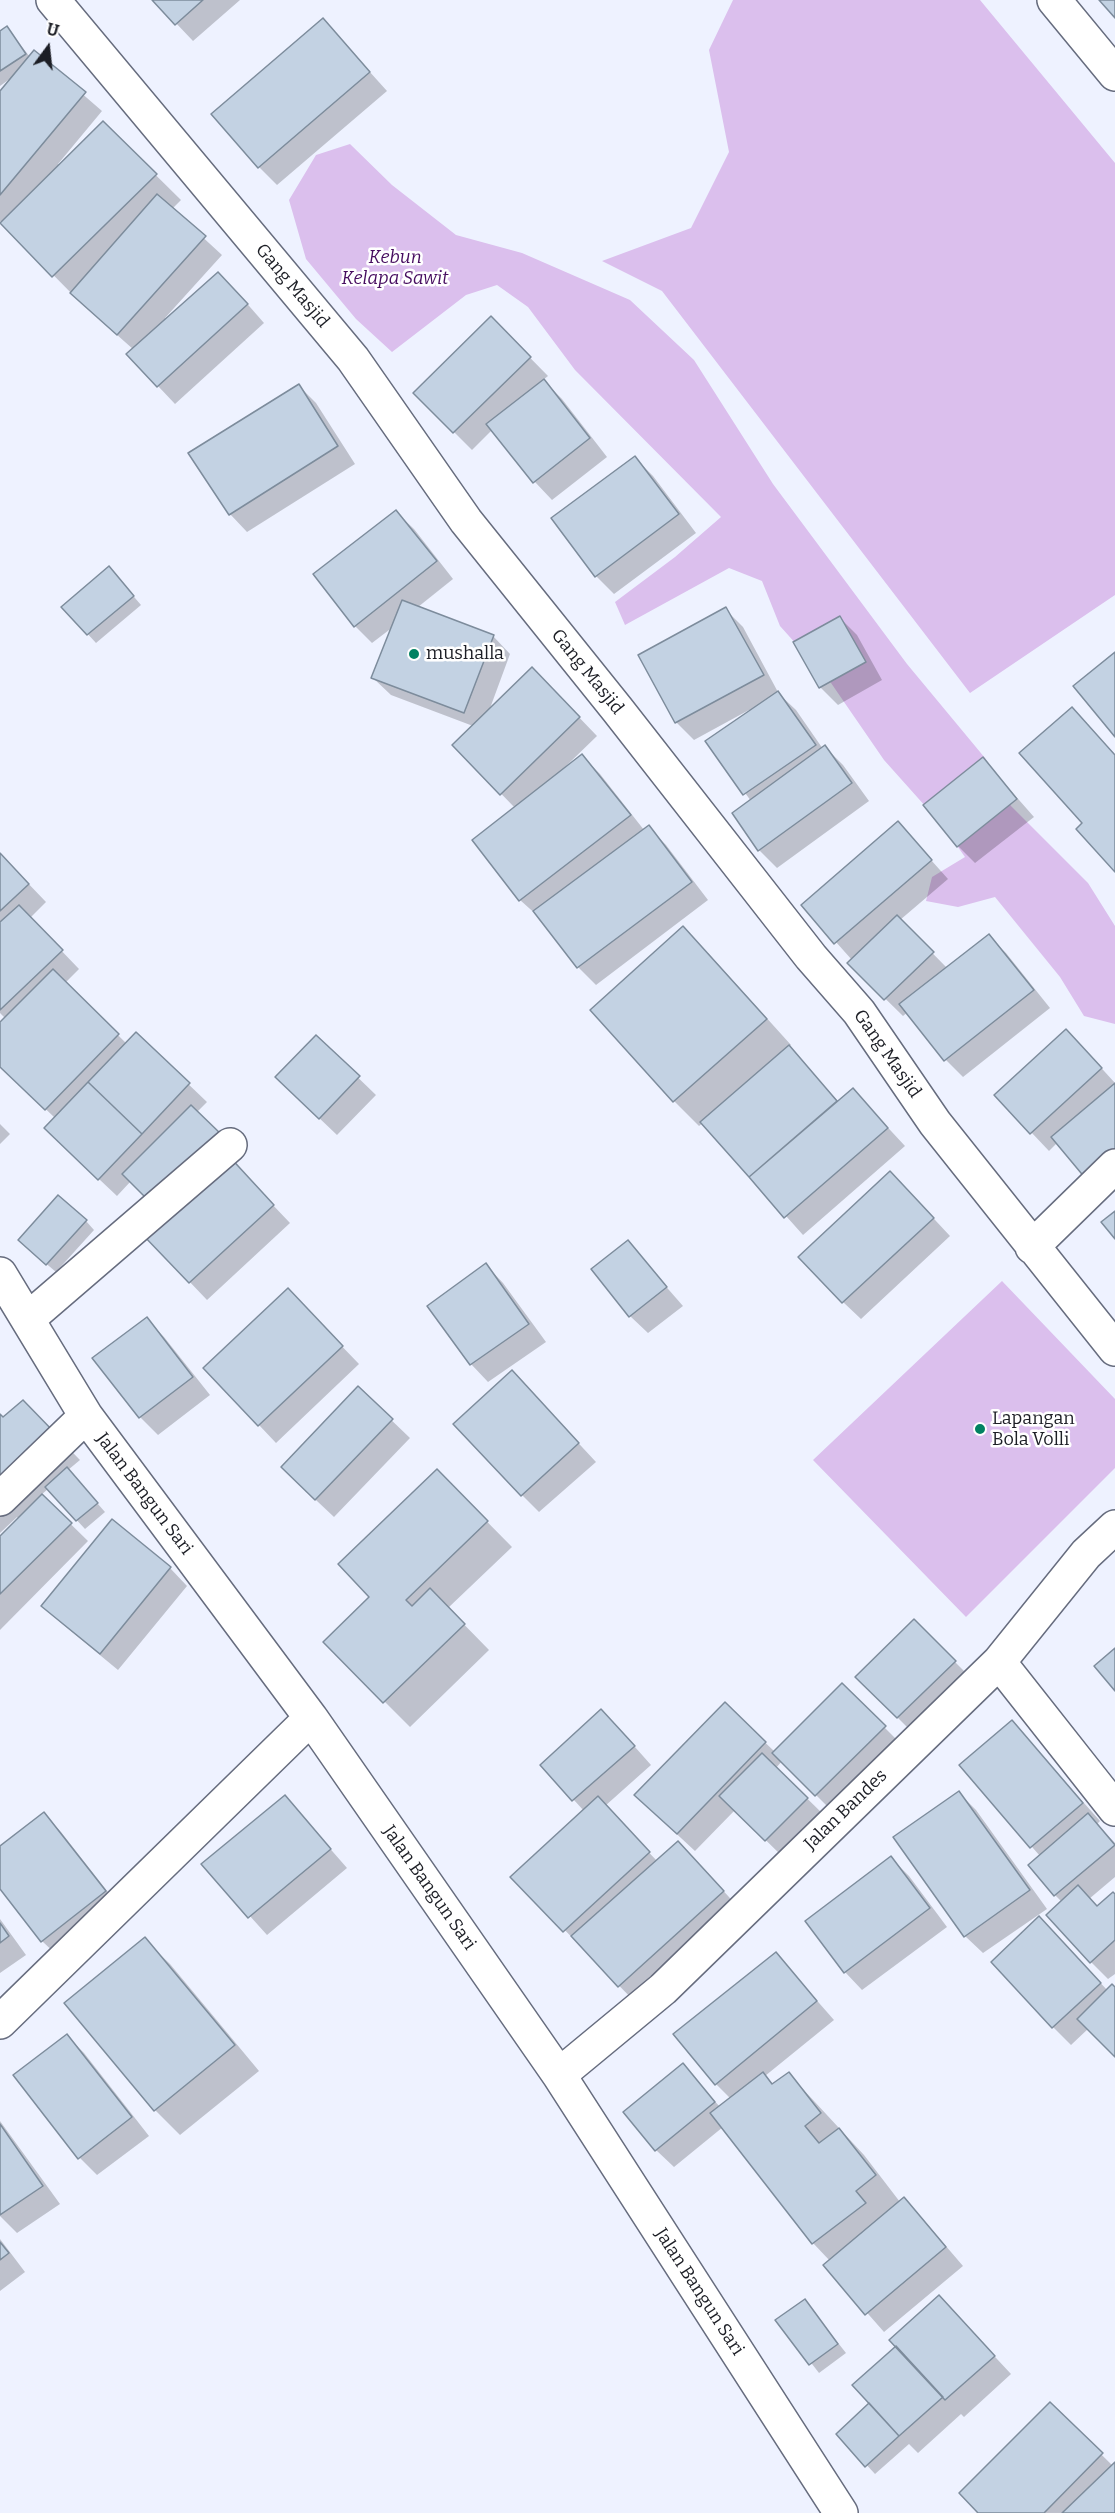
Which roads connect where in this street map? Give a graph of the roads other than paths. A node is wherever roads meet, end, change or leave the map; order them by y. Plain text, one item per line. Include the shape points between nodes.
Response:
1 (53, 0) edge
2 (1054, 0) edge
3 (1115, 74) edge
4 (230, 1145) dead end
5 (1115, 1166) edge
6 (1032, 1247) junction
7 (0, 1274) edge
8 (29, 1318) junction
9 (1115, 1348) edge
10 (86, 1416) junction
11 (0, 1499) edge
12 (1115, 1527) edge
13 (999, 1662) junction
14 (310, 1718) junction
15 (1115, 1809) edge
16 (0, 2022) edge
17 (559, 2075) junction
18 (842, 2513) edge

1 - 6 street, Gang Masjid via 353,359 466,522 860,1012 935,1123
2 - 3 street
4 - 8 street
5 - 6 street
6 - 9 street, Gang Masjid
7 - 8 street, Jalan Bangun Sari
8 - 10 street, Jalan Bangun Sari
10 - 11 street
10 - 14 street, Jalan Bangun Sari
12 - 13 street, Jalan Bandes via 1086,1554
13 - 15 street
13 - 17 street, Jalan Bandes via 663,1989
14 - 16 street
14 - 17 street, Jalan Bangun Sari
17 - 18 street, Jalan Bangun Sari

